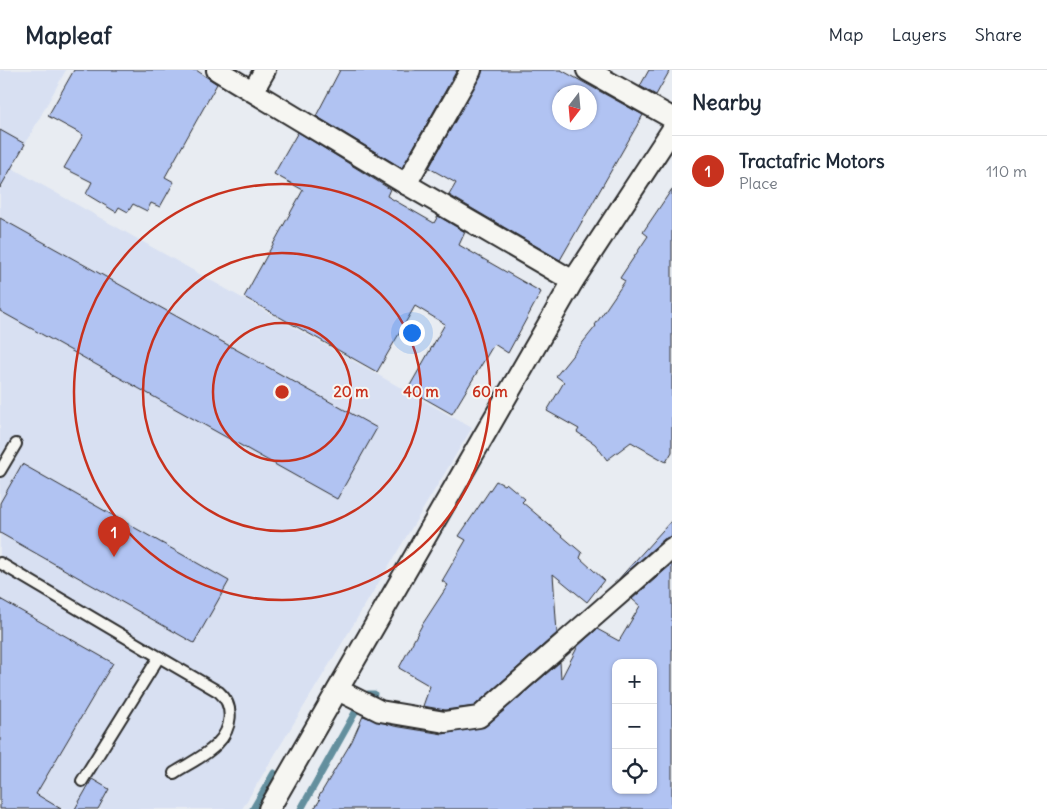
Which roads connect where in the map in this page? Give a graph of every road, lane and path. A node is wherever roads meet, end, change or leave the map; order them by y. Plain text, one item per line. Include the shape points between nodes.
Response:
1 (217, 70) edge
2 (265, 70) edge
3 (471, 70) edge
4 (587, 70) edge
5 (253, 91) junction
6 (672, 118) edge
7 (672, 130) edge
8 (406, 184) junction
9 (574, 281) junction
10 (16, 444) dead end
11 (0, 471) edge
12 (672, 548) edge
13 (0, 563) edge
14 (159, 657) junction
15 (338, 690) junction
16 (174, 773) dead end
17 (82, 781) dead end
18 (269, 809) edge

1 - 5 street
2 - 5 street
3 - 8 street
4 - 6 street
5 - 8 street
7 - 9 street
8 - 9 street
9 - 15 street
10 - 11 lane
12 - 15 street via 479,717 445,722 380,711
13 - 14 lane
14 - 16 lane via 219,692 227,699 230,709 229,725 217,744
14 - 17 lane
15 - 18 street

